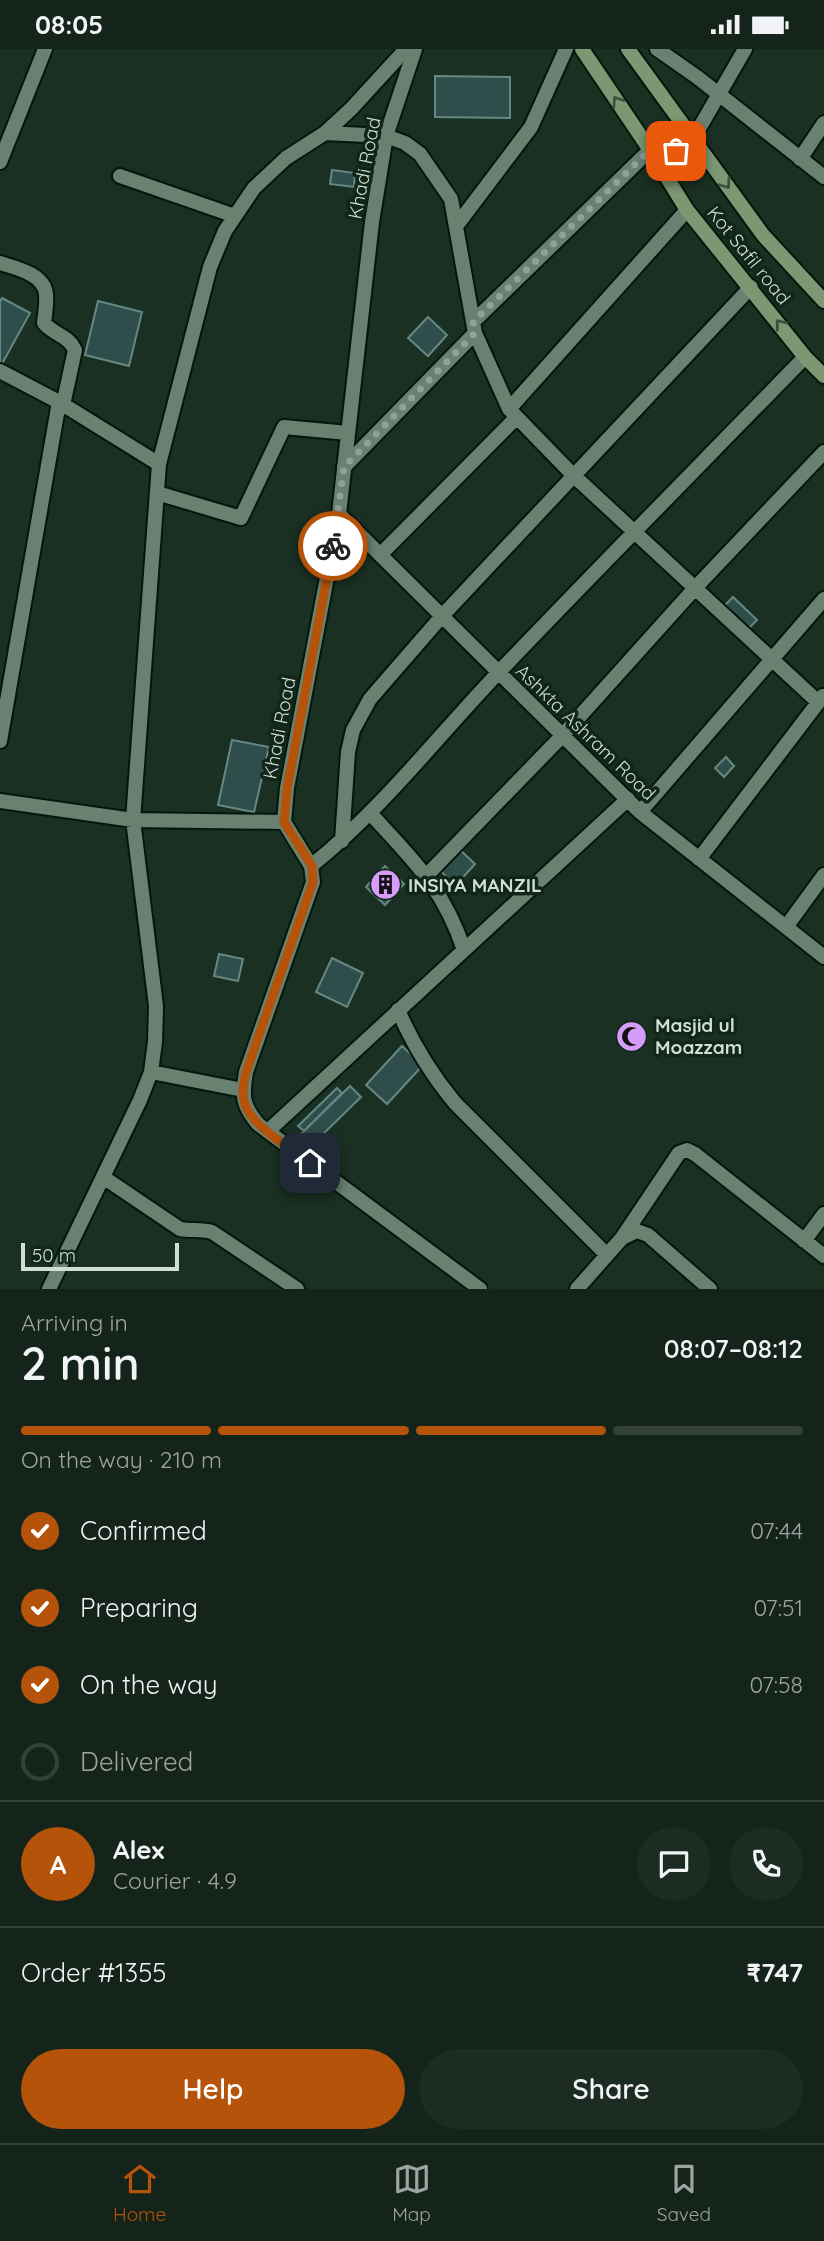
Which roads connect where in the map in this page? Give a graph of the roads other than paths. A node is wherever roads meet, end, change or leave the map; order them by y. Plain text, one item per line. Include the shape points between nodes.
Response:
1 (45, 49) edge
2 (406, 49) edge
3 (415, 49) edge
4 (566, 49) edge
5 (582, 49) edge
6 (628, 49) edge
7 (657, 49) edge
8 (745, 49) edge
9 (719, 95) junction
10 (824, 123) edge
11 (325, 133) junction
12 (386, 137) junction
13 (693, 139) junction
14 (650, 150) junction
15 (800, 159) junction
16 (0, 162) edge
17 (658, 163) junction
18 (120, 176) dead end
19 (824, 177) edge
20 (687, 211) junction
21 (235, 216) junction
22 (457, 225) junction
23 (0, 263) edge
24 (751, 287) junction
25 (824, 301) edge
26 (474, 327) junction
27 (805, 357) junction
28 (0, 371) edge
29 (824, 376) edge
30 (61, 403) junction
31 (512, 413) junction
32 (348, 433) junction
33 (824, 452) edge
34 (159, 464) junction
35 (344, 467) junction
36 (573, 475) junction
37 (157, 493) junction
38 (339, 514) junction
39 (635, 532) junction
40 (381, 554) junction
41 (695, 587) junction
42 (824, 599) edge
43 (442, 616) junction
44 (773, 660) junction
45 (498, 673) junction
46 (821, 699) edge
47 (563, 735) junction
48 (0, 741) edge
49 (628, 799) junction
50 (0, 801) edge
51 (640, 812) junction
52 (370, 813) junction
53 (133, 820) junction
54 (284, 822) junction
55 (342, 841) junction
56 (699, 859) junction
57 (312, 866) junction
58 (427, 875) junction
59 (824, 875) edge
60 (786, 927) junction
61 (464, 950) junction
62 (824, 957) edge
63 (398, 1010) junction
64 (151, 1072) junction
65 (243, 1090) junction
66 (268, 1131) junction
67 (103, 1177) junction
68 (824, 1214) edge
69 (622, 1238) junction
70 (804, 1241) junction
71 (607, 1255) junction
72 (824, 1256) edge
73 (579, 1288) edge
74 (49, 1289) edge
75 (297, 1289) edge
76 (480, 1289) edge
77 (710, 1289) edge

1 - 16 street
2 - 11 street
3 - 12 street, Khadi Road
4 - 22 street via 531,127
14 -> 5 main road, Kot Safil road
6 - 13 main road, Kot Safil road
7 - 9 street
8 - 9 street
9 - 13 street
9 - 15 street
10 - 15 street
11 - 12 street
11 - 21 street via 286,158 254,188
12 - 22 street via 420,154 451,199
12 - 32 street, Khadi Road
13 - 17 street
13 -> 25 main road, Kot Safil road via 763,235
14 - 17 main road, Kot Safil road
14 - 26 street
15 - 19 street
17 - 20 main road, Kot Safil road
18 - 21 street
20 - 24 main road, Kot Safil road
20 - 31 street
21 - 34 street via 210,267
22 - 26 street
23 - 30 street via 21,269 42,285 46,293 44,323 67,338 75,350
27 -> 24 main road, Kot Safil road
24 - 36 street
26 - 31 street
26 - 35 street
27 - 29 main road, Kot Safil road
27 - 39 street
28 - 30 street
30 - 34 street
30 - 48 street
31 - 36 street
31 - 40 street
32 - 35 street, Khadi Road
32 - 37 street via 284,427 241,518
33 - 41 street
34 - 37 street
35 - 38 street, Khadi Road
36 - 39 street
36 - 43 street
37 - 53 street
38 - 40 street, Ashkta Ashram Road
38 - 54 street, Khadi Road
39 - 41 street
39 - 45 street
40 - 43 street, Ashkta Ashram Road
41 - 44 street
41 - 47 street
42 - 44 street
43 - 45 street, Ashkta Ashram Road
43 - 55 street via 361,713 353,730
44 - 46 street
44 - 51 street
45 - 47 street, Ashkta Ashram Road
45 - 52 street
46 - 56 street
47 - 49 street, Ashkta Ashram Road
47 - 58 street
49 - 51 street, Ashkta Ashram Road
49 - 61 street
50 - 53 street
51 - 56 street, Ashkta Ashram Road
52 - 55 street
52 - 58 street
53 - 54 street
53 - 64 street via 156,1006
54 - 57 street
55 - 57 street
56 - 60 street, Ashkta Ashram Road
57 - 65 street via 313,882
58 - 61 street
59 - 60 street
60 - 62 street, Ashkta Ashram Road
61 - 63 street
63 - 66 street
63 - 71 street via 433,1077 455,1103
64 - 65 street
64 - 67 street
65 - 66 street via 249,1113
66 - 76 street
67 - 74 street
67 - 75 street via 180,1229 212,1232
68 - 70 street
69 - 70 street via 679,1153 687,1150
69 - 71 street
69 - 77 street via 637,1231 648,1235
70 - 72 street
71 - 73 street

